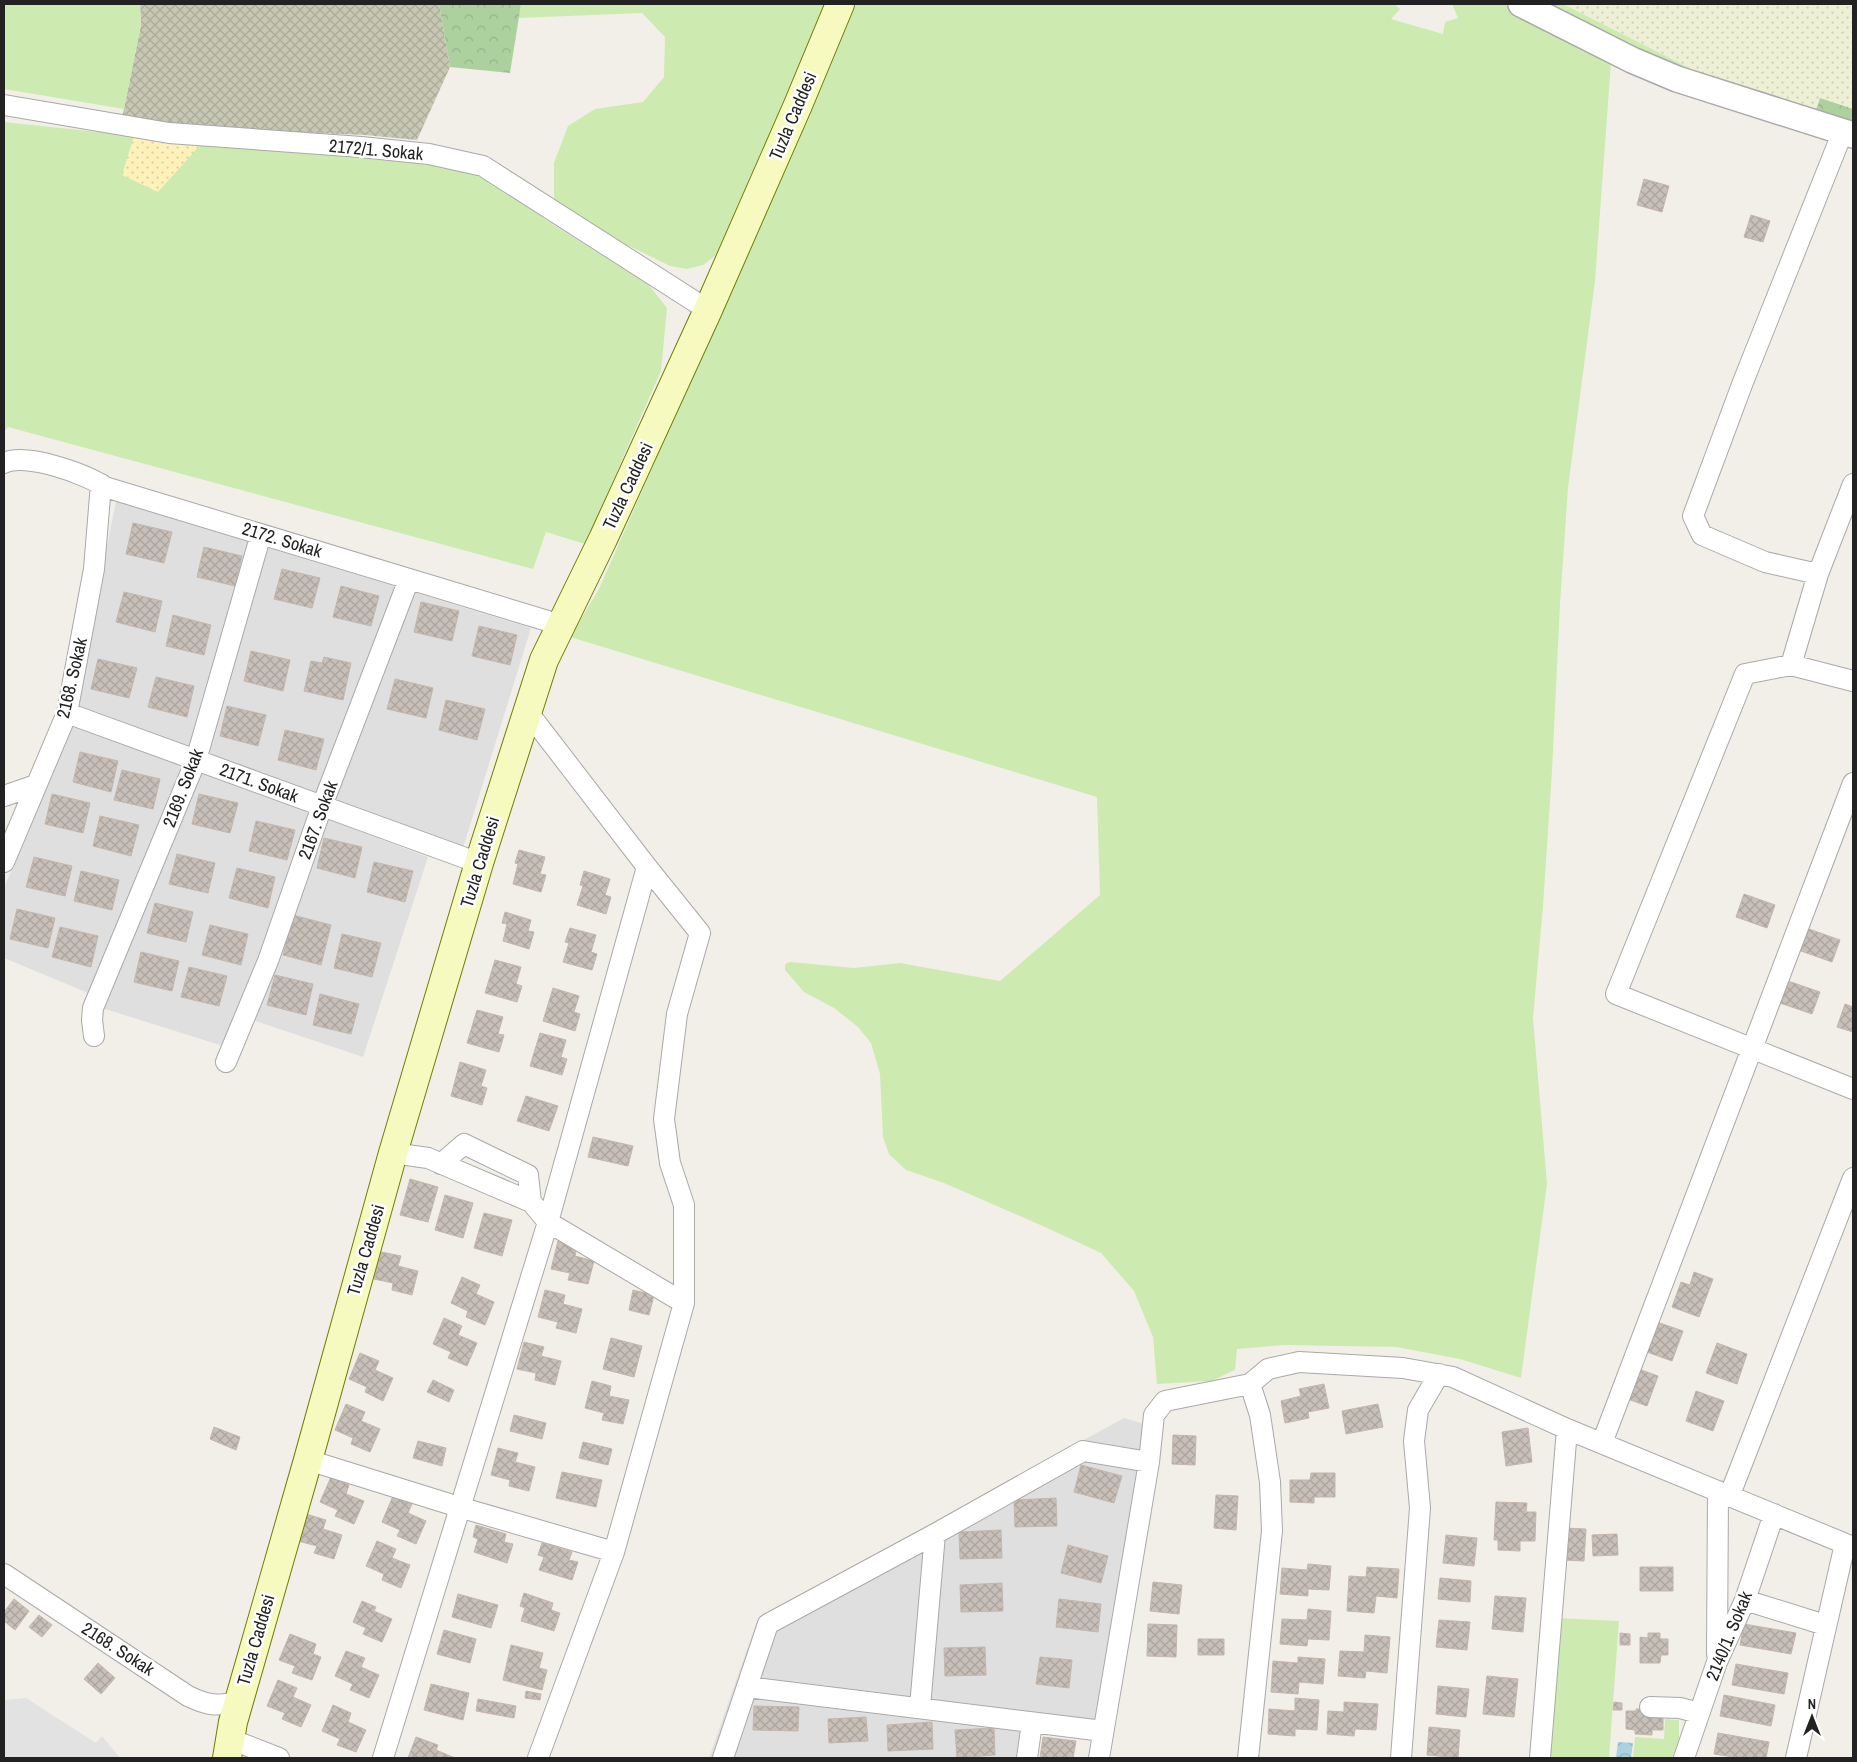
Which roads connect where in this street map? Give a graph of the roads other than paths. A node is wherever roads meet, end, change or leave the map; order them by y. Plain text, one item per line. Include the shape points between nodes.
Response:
1 (840, 4) edge
2 (1521, 4) edge
3 (4, 106) edge
4 (1848, 133) edge
5 (708, 310) junction
6 (4, 463) edge
7 (101, 484) junction
8 (1853, 484) edge
9 (261, 534) junction
10 (1818, 574) junction
11 (409, 579) junction
12 (561, 625) junction
13 (1791, 665) junction
14 (1853, 681) edge
15 (527, 711) junction
16 (67, 713) junction
17 (196, 760) junction
18 (1853, 783) edge
19 (36, 785) junction
20 (4, 796) edge
21 (322, 806) junction
22 (4, 862) edge
23 (479, 863) junction
24 (647, 867) junction
25 (94, 1036) dead end
26 (1752, 1049) junction
27 (226, 1062) dead end
28 (1853, 1089) edge
29 (393, 1153) junction
30 (441, 1164) junction
31 (1853, 1178) edge
32 (531, 1202) junction
33 (548, 1222) junction
34 (684, 1303) junction
35 (1439, 1374) junction
36 (1250, 1384) junction
37 (1567, 1429) junction
38 (1602, 1443) junction
39 (308, 1460) junction
40 (1149, 1462) junction
41 (1723, 1494) junction
42 (459, 1507) junction
43 (1774, 1514) junction
44 (935, 1534) junction
45 (1849, 1546) edge
46 (614, 1552) junction
47 (4, 1574) edge
48 (1745, 1600) junction
49 (1825, 1625) junction
50 (1717, 1662) junction
51 (748, 1687) junction
52 (238, 1702) junction
53 (920, 1707) junction
54 (1650, 1708) dead end
55 (1699, 1713) junction
56 (1032, 1723) junction
57 (1103, 1731) junction
58 (228, 1749) edge
59 (279, 1758) edge
60 (383, 1758) edge
61 (538, 1758) edge
62 (723, 1758) edge
63 (1027, 1758) edge
64 (1099, 1758) edge
65 (1248, 1758) edge
66 (1401, 1758) edge
67 (1540, 1758) edge
68 (1684, 1758) edge
69 (1796, 1758) edge

1 - 5 main road, Tuzla Caddesi
2 - 4 street via 1677,79
3 - 5 street, 2172/1. Sokak via 169,133 429,154 483,166
4 - 10 street via 1743,382 1693,516 1702,535 1765,562
5 - 12 main road, Tuzla Caddesi
6 - 7 street, 2172. Sokak via 24,459 74,472
7 - 9 street, 2172. Sokak
7 - 16 street, 2168. Sokak via 94,569
8 - 10 street
9 - 11 street, 2172. Sokak
9 - 17 street, 2169. Sokak
10 - 13 street
11 - 12 street, 2172. Sokak
11 - 21 street, 2167. Sokak
12 - 15 main road, Tuzla Caddesi via 544,660
13 - 14 street
13 - 26 street via 1745,674 1616,994
15 - 23 main road, Tuzla Caddesi
15 - 24 street
16 - 17 street, 2171. Sokak
16 - 19 street, 2168. Sokak
17 - 21 street, 2171. Sokak
17 - 25 street, 2169. Sokak via 96,1000 92,1020
18 - 26 street
19 - 20 street
19 - 22 street, 2168. Sokak
21 - 23 street, 2171. Sokak
21 - 27 street, 2167. Sokak via 268,961
23 - 29 main road, Tuzla Caddesi
24 - 33 street
24 - 34 street via 700,932 676,1014 664,1118 670,1164 684,1205
26 - 28 street
26 - 38 street
29 - 30 street via 428,1158
29 - 39 main road, Tuzla Caddesi
30 - 32 street
30 - 32 street via 464,1144 528,1175
31 - 41 street
32 - 33 street
33 - 34 street
33 - 42 street
34 - 46 street
35 - 36 street via 1403,1368 1299,1362 1268,1370
35 - 37 street via 1453,1377
35 - 66 street via 1418,1410 1414,1441 1420,1508
36 - 40 street via 1165,1400 1154,1415
36 - 65 street via 1260,1415 1270,1482 1272,1530
37 - 38 street
37 - 67 street
38 - 41 street
39 - 42 street
39 - 52 main road, Tuzla Caddesi
40 - 44 street via 1083,1451
40 - 57 street
41 - 43 street
41 - 50 street
42 - 46 street
42 - 60 street
43 - 45 street
43 - 48 street, 2140/1. Sokak
44 - 51 street via 768,1624
44 - 53 street
45 - 49 street
46 - 61 street
47 - 52 street, 2168. Sokak via 188,1696 205,1704
48 - 49 street
48 - 50 street, 2140/1. Sokak
49 - 69 street
50 - 55 street, 2140/1. Sokak
51 - 53 street
51 - 62 street
52 - 58 main road, Tuzla Caddesi
53 - 56 street
54 - 55 street via 1680,1708
55 - 68 street, 2140/1. Sokak
56 - 57 street
56 - 63 street
57 - 64 street
58 - 59 street

